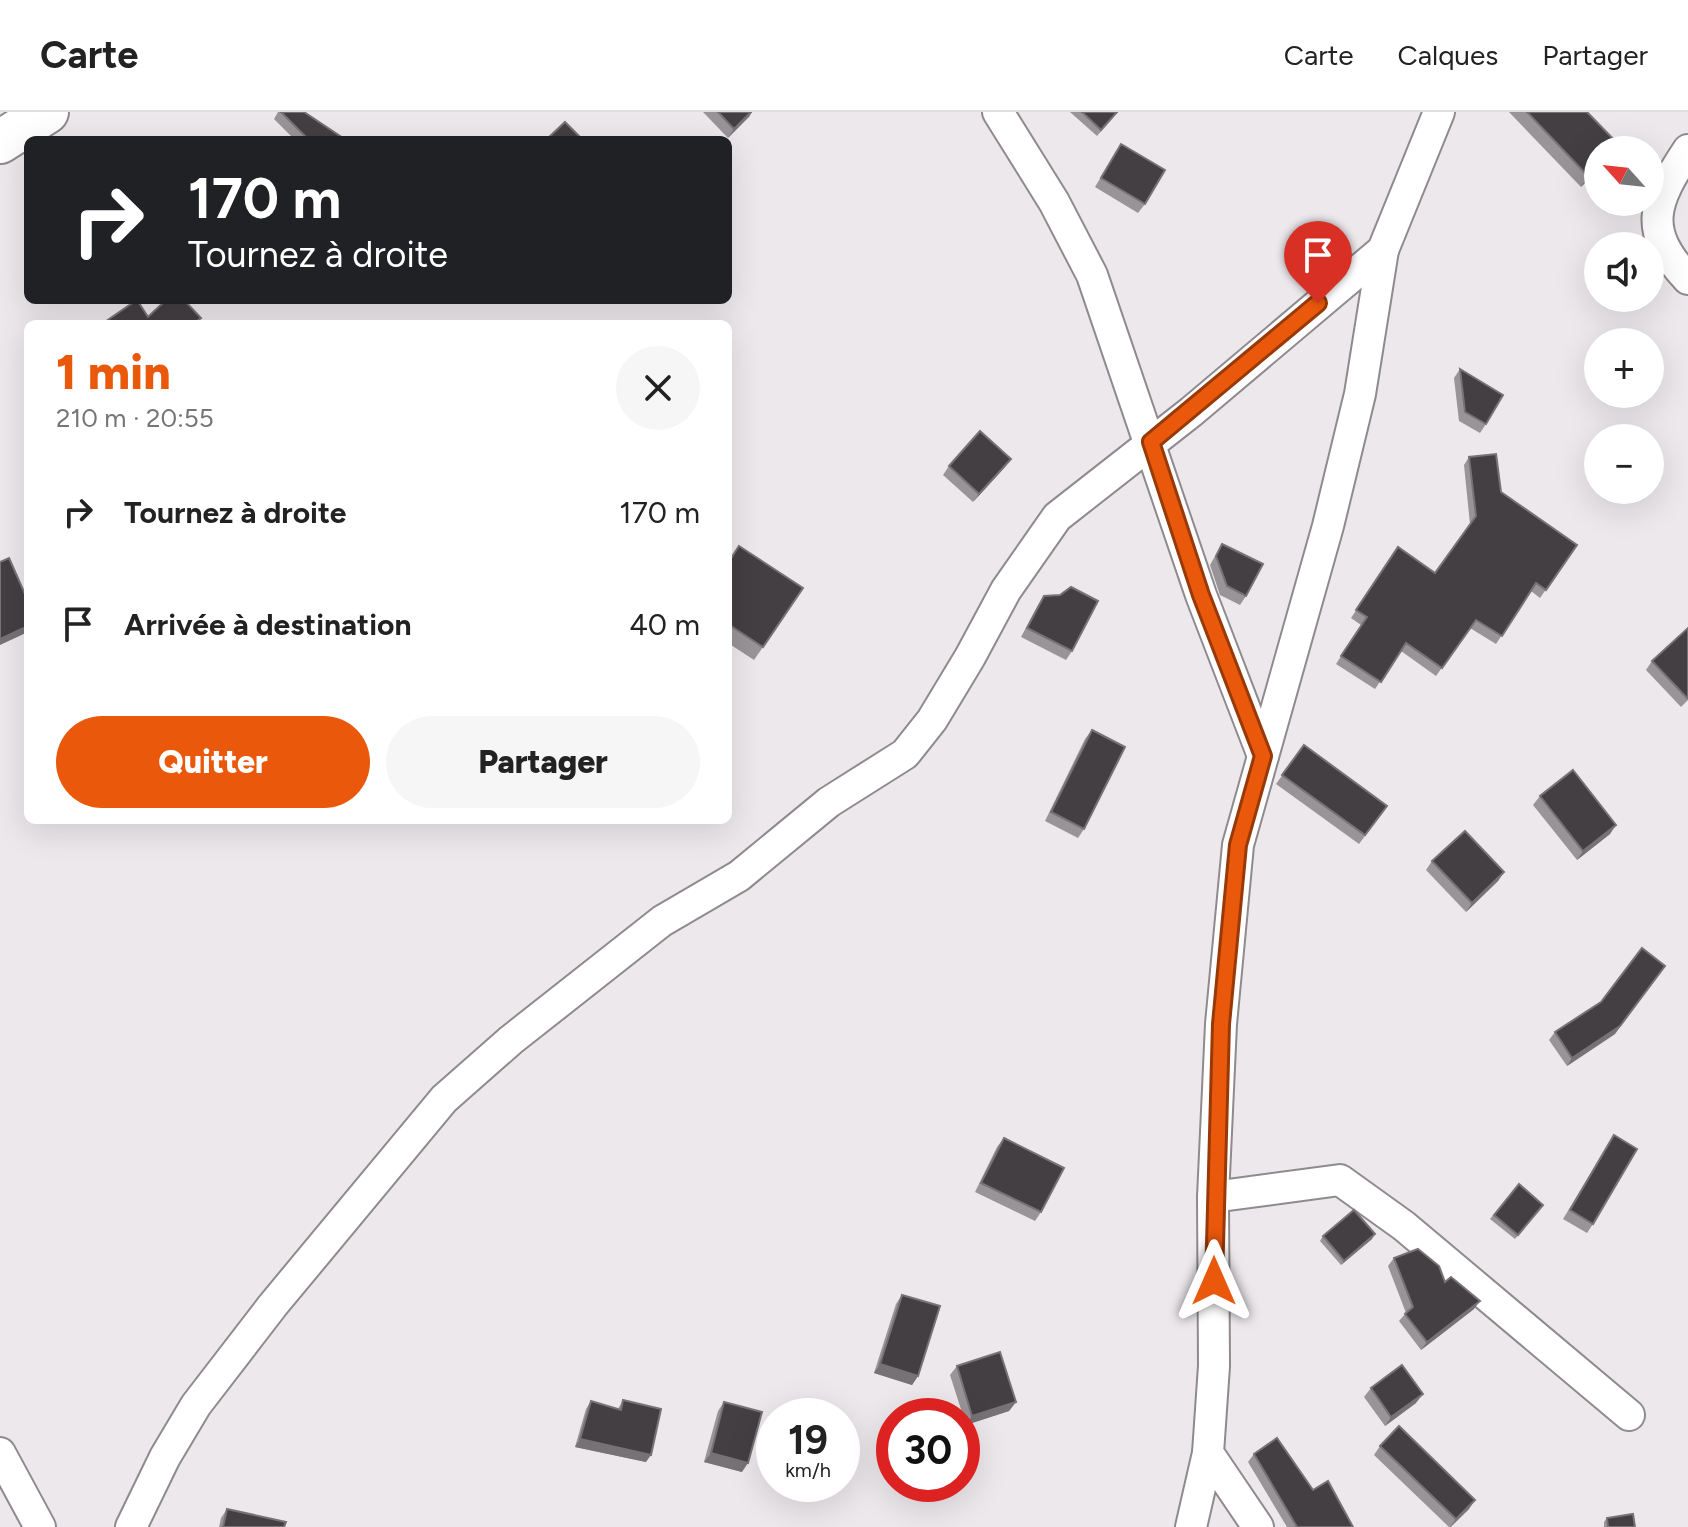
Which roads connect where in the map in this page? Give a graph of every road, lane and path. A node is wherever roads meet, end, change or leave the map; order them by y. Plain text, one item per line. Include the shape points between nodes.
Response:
1 (47, 112) edge
2 (998, 112) edge
3 (1439, 112) edge
4 (0, 142) edge
5 (1688, 150) edge
6 (1383, 250) junction
7 (1688, 279) edge
8 (1151, 442) junction
9 (1263, 756) junction
10 (1213, 1197) junction
11 (1629, 1415) dead end
12 (0, 1453) edge
13 (1208, 1453) junction
14 (40, 1527) edge
15 (131, 1527) edge
16 (1191, 1527) edge
17 (1258, 1527) edge

1 - 4 main road
2 - 8 street via 1092,275
3 - 6 street
5 - 7 street via 1659,206 1657,235 1666,255
6 - 8 street
6 - 9 street via 1360,394
8 - 9 street via 1201,595
8 - 15 street via 1057,517 1006,590 932,720 905,754 829,802 739,876 662,921 444,1099 196,1405
9 - 10 street via 1238,845 1221,1024
10 - 11 street via 1340,1180 1404,1226
10 - 13 street via 1214,1366
12 - 14 street
13 - 16 street
13 - 17 street

